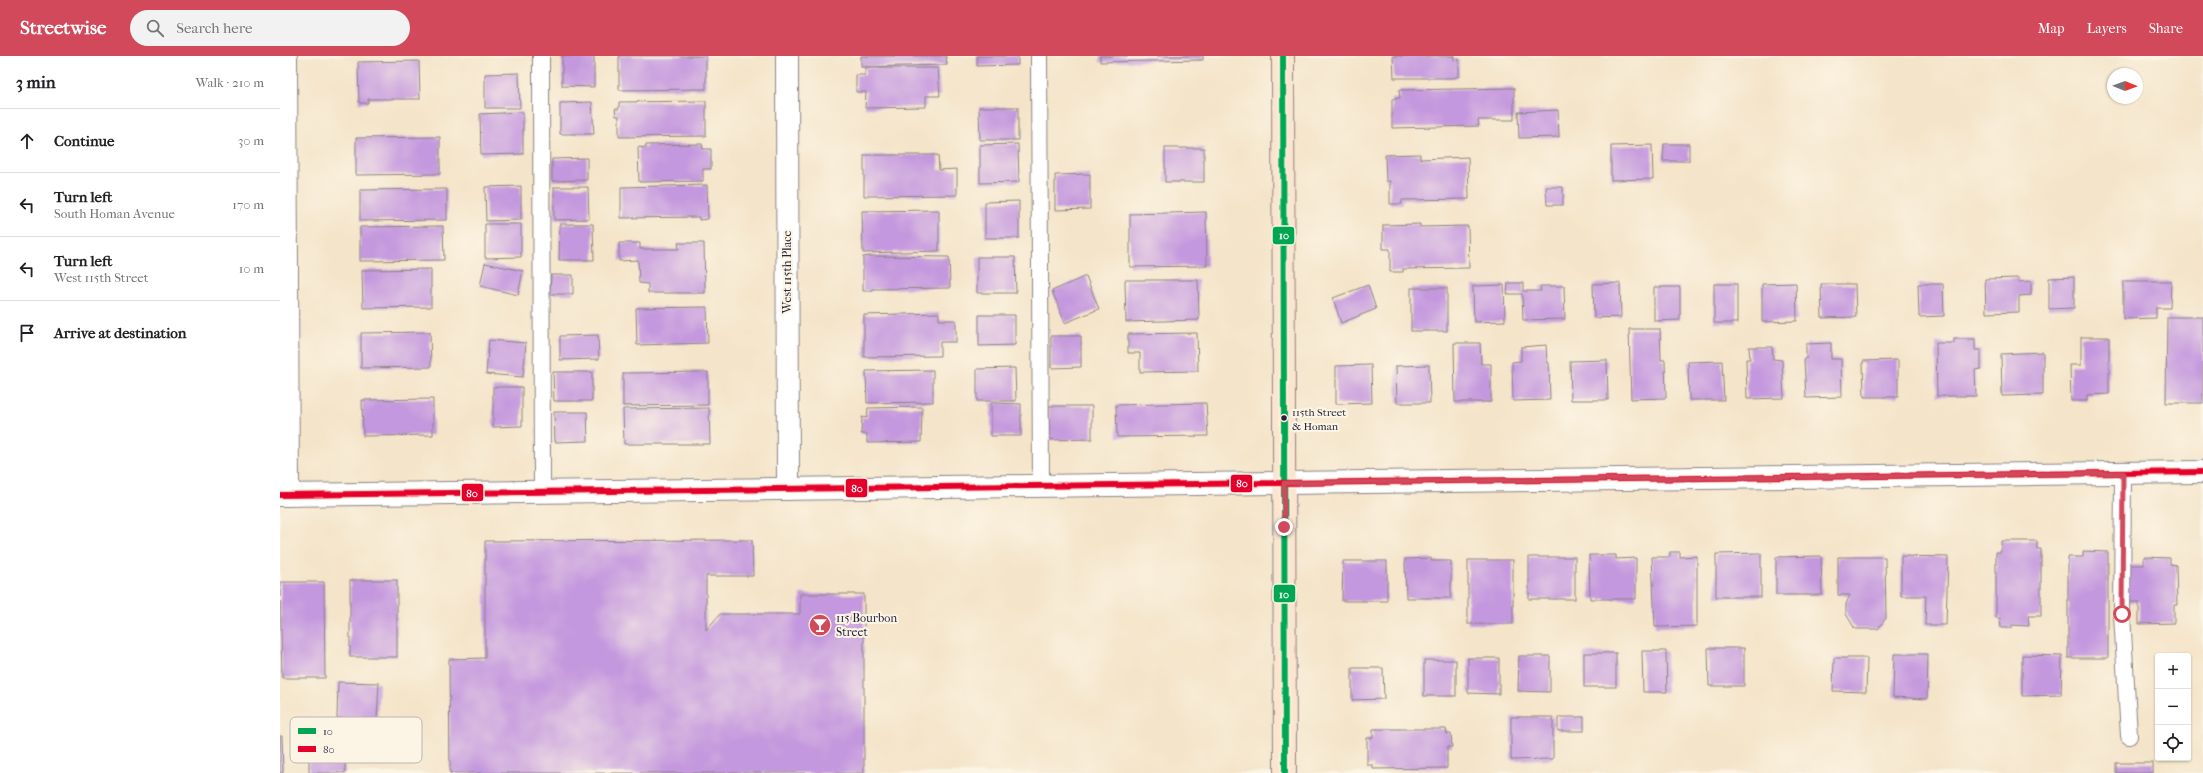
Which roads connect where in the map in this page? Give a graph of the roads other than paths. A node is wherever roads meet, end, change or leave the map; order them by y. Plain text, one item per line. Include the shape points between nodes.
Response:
1 (286, 56) edge
2 (540, 56) edge
3 (786, 56) edge
4 (1039, 56) edge
5 (1283, 56) edge
6 (2203, 472) edge
7 (2123, 473) junction
8 (1284, 483) junction
9 (1041, 486) junction
10 (788, 489) junction
11 (542, 492) junction
12 (284, 495) edge
13 (2129, 736) dead end
14 (1285, 773) edge

1 - 12 street
2 - 11 lane
3 - 10 street, West 115th Place
4 - 9 lane
5 - 8 street
6 - 7 street
7 - 8 street
7 - 13 lane via 2122,614
8 - 9 street
8 - 14 street
9 - 10 street
10 - 11 street
11 - 12 street

